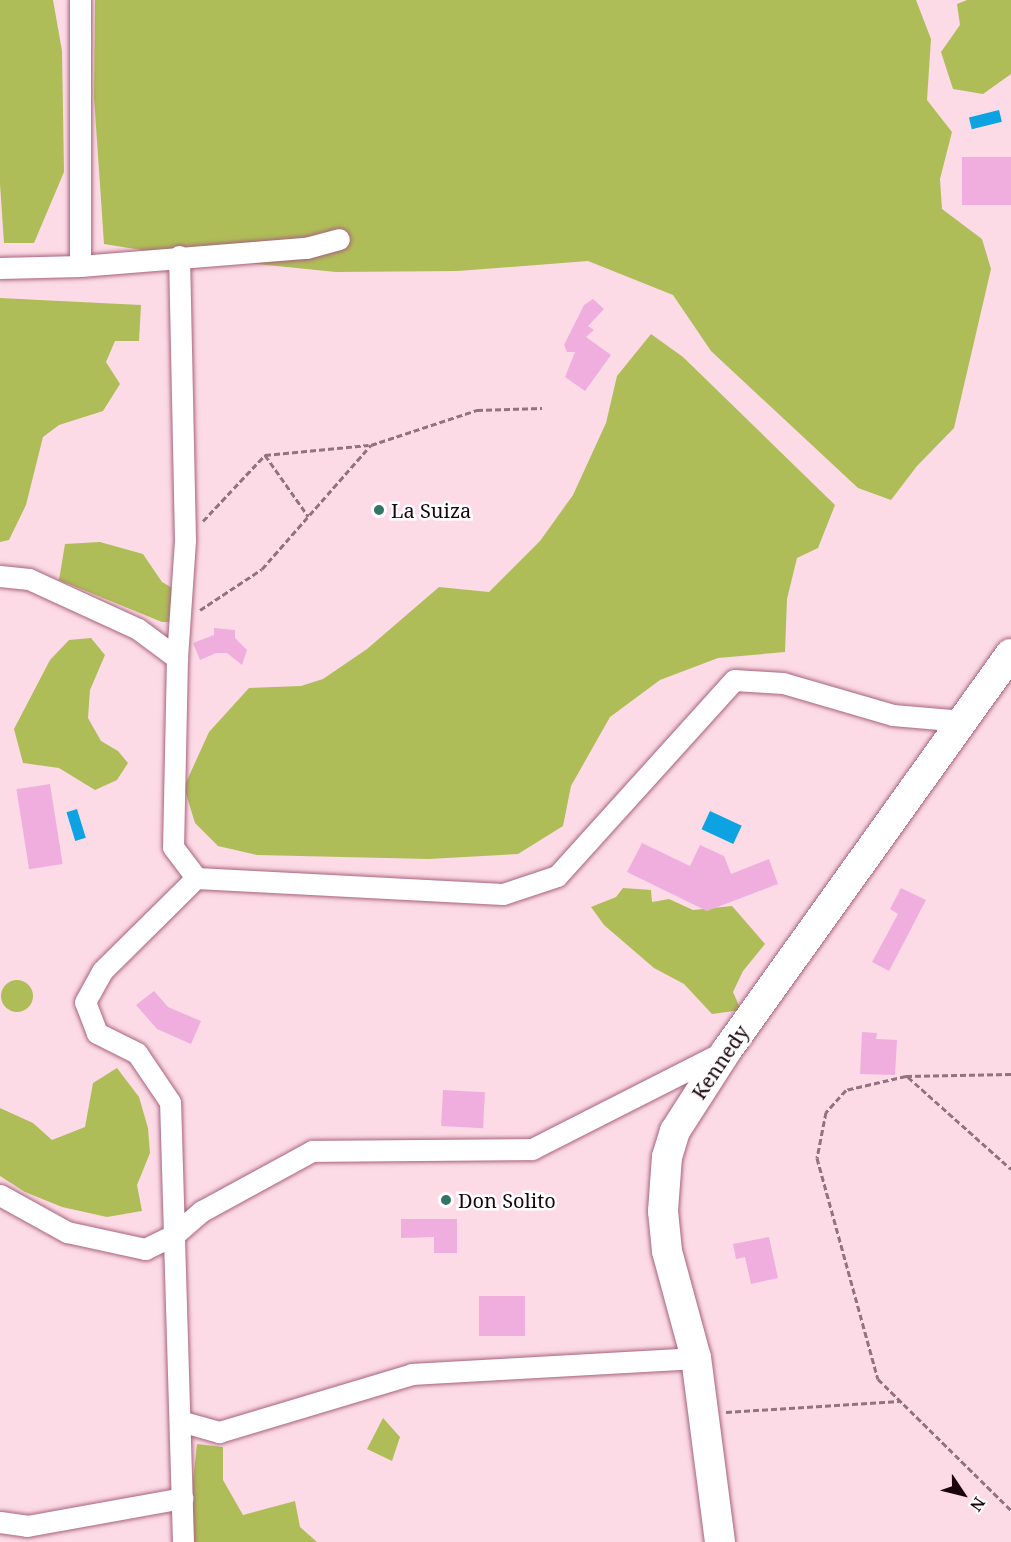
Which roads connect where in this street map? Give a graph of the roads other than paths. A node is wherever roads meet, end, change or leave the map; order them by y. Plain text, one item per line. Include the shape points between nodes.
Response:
1 (80, 0) edge
2 (339, 239) dead end
3 (179, 256) junction
4 (80, 266) junction
5 (0, 268) edge
6 (0, 576) edge
7 (1011, 654) edge
8 (177, 658) junction
9 (963, 721) junction
10 (195, 878) junction
11 (727, 1050) junction
12 (0, 1194) edge
13 (174, 1235) junction
14 (696, 1358) junction
15 (180, 1421) junction
16 (182, 1497) junction
17 (0, 1522) edge
18 (183, 1542) edge
19 (720, 1542) edge

1 - 4 street
2 - 3 street via 306,248
3 - 4 street
3 - 8 street via 185,540
4 - 5 street
6 - 8 street via 30,579 138,629
7 - 9 main road, Kennedy
8 - 10 street via 173,847
9 - 10 street via 893,715 783,683 734,680 557,876 503,894
9 - 11 main road, Kennedy
10 - 13 street via 102,971 85,1002 97,1033 137,1053 170,1102
11 - 13 street via 532,1149 312,1151 202,1211
11 - 14 main road, Kennedy via 675,1131 667,1157 663,1211 668,1251
12 - 13 street via 67,1232 145,1249
13 - 15 street
14 - 15 street via 412,1374 219,1432
14 - 19 main road, Kennedy
15 - 16 street
16 - 17 street via 27,1526
16 - 18 street

